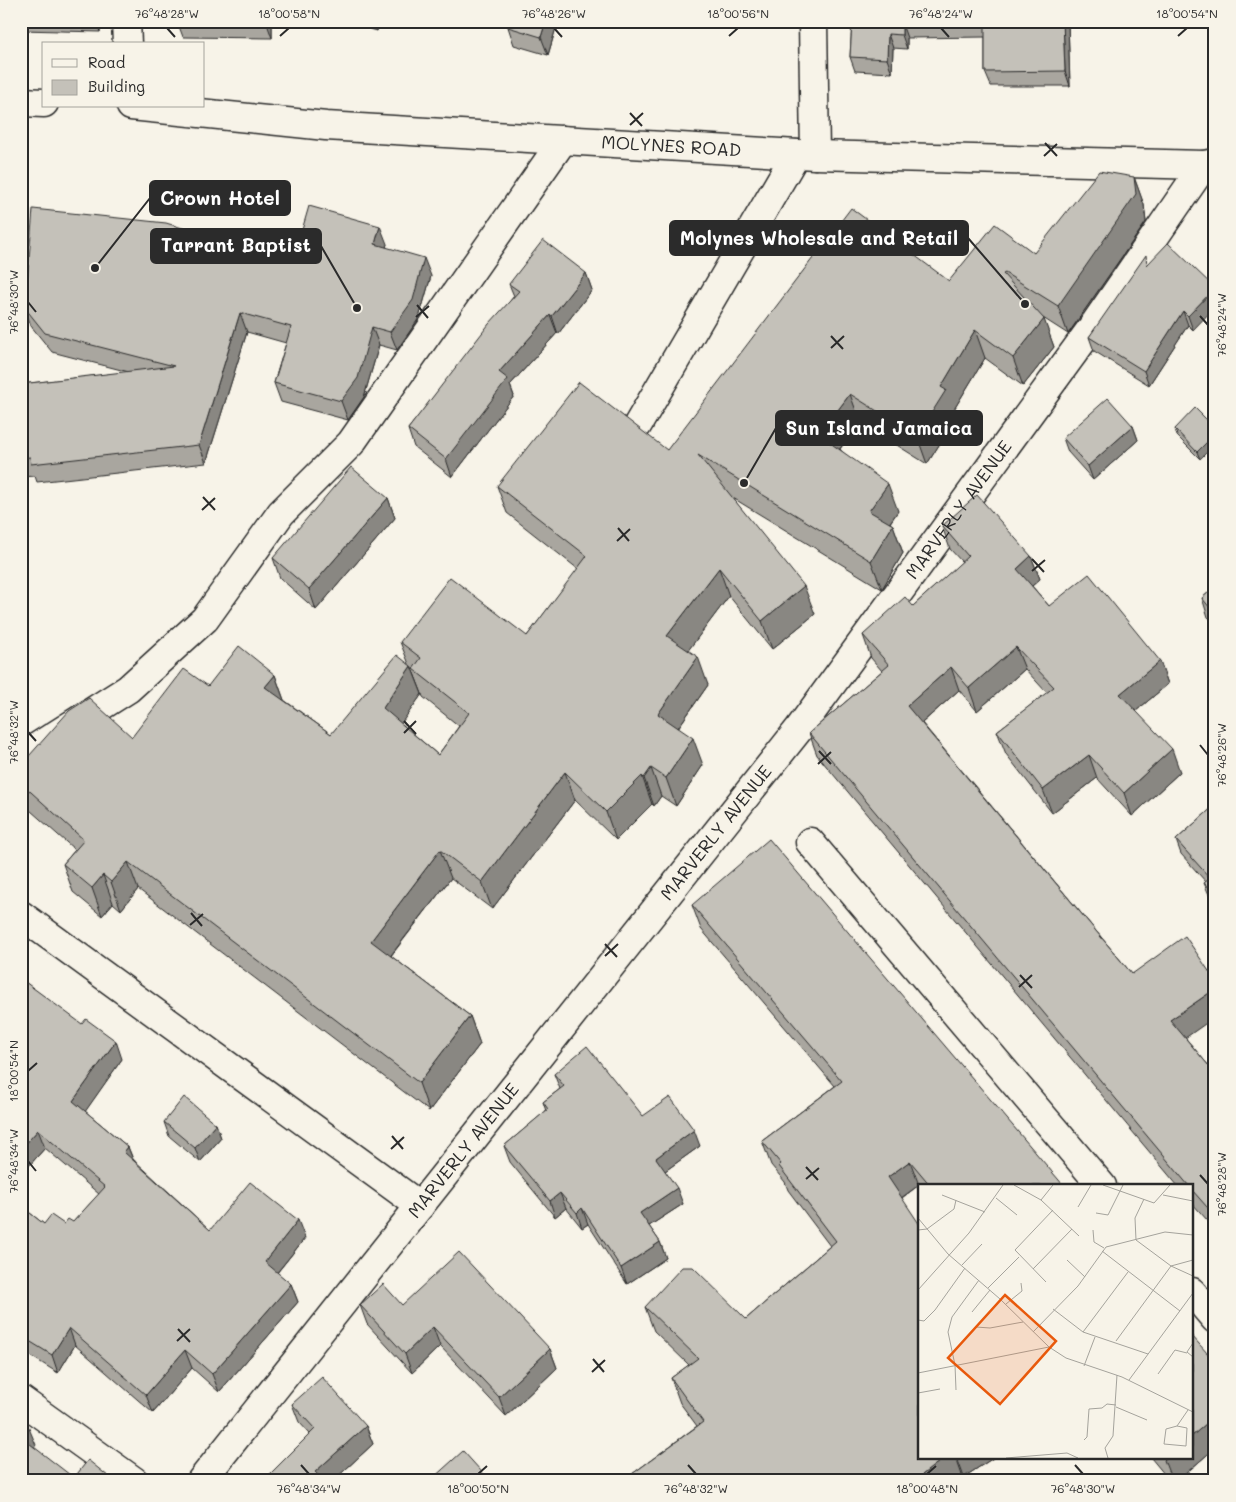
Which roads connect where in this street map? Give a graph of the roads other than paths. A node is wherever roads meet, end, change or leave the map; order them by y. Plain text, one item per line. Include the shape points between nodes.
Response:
1 (126, 21) edge
2 (813, 21) edge
3 (127, 42) edge
4 (21, 102) edge
5 (42, 103) edge
6 (150, 108) edge
7 (563, 140) junction
8 (805, 155) junction
9 (1209, 164) edge
10 (636, 426) edge
11 (21, 757) edge
12 (810, 842) dead end
13 (21, 915) edge
14 (1100, 1184) edge
15 (420, 1206) junction
16 (1194, 1294) edge
17 (1215, 1319) edge
18 (21, 1400) edge
19 (134, 1481) edge
20 (201, 1481) edge

1 - 3 street
2 - 8 street
4 - 5 street
6 - 7 street, MOLYNES ROAD via 326,126
7 - 8 street, MOLYNES ROAD
7 - 11 street via 351,443 281,513 205,619 128,689
8 - 9 street, MOLYNES ROAD
8 - 10 street
9 - 15 street, MARVERLY AVENUE via 800,729
12 - 14 street
13 - 15 street
15 - 20 street, MARVERLY AVENUE
16 - 17 street
18 - 19 street

